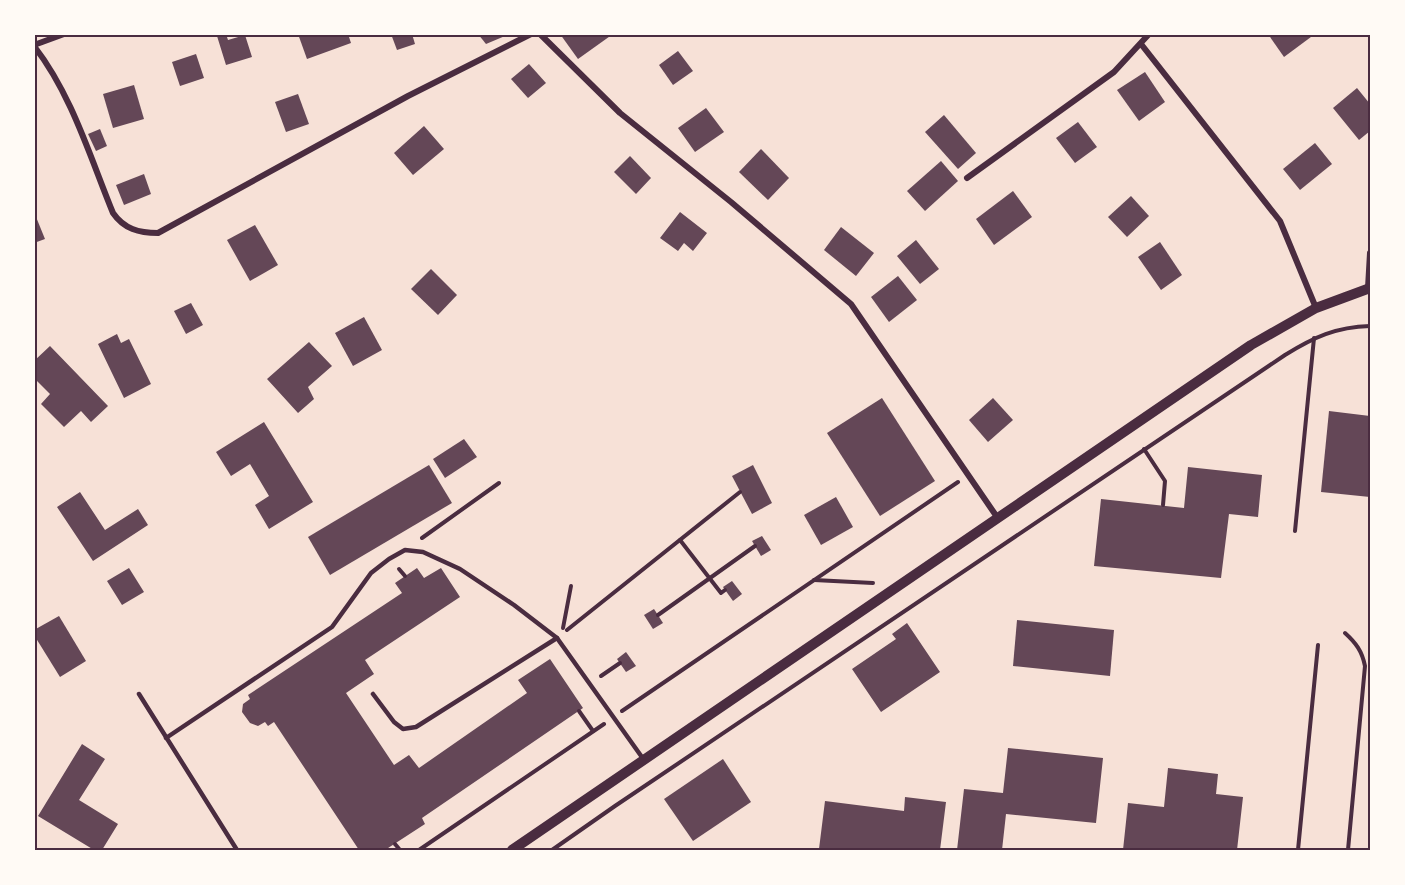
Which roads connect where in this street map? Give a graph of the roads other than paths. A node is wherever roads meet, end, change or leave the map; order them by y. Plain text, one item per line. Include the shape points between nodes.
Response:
1 (64, 34) edge
2 (531, 34) edge
3 (540, 34) edge
4 (1149, 34) edge
5 (34, 45) edge
6 (1141, 45) junction
7 (967, 178) dead end
8 (1371, 253) edge
9 (1369, 288) edge
10 (1316, 308) junction
11 (997, 517) junction
12 (557, 638) junction
13 (139, 694) dead end
14 (373, 694) dead end
15 (166, 738) junction
16 (644, 760) junction
17 (237, 850) edge
18 (512, 850) edge

1 - 5 street
2 - 5 street via 408,96 158,233 130,228 113,213 65,96
3 - 11 street via 620,113 851,304
4 - 6 street
6 - 7 street via 1114,72
6 - 10 street via 1280,221
8 - 9 street
9 - 10 street
10 - 11 street via 1251,345
11 - 16 street
12 - 14 lane via 416,727 402,729
12 - 15 lane via 460,569 423,552 405,550 371,573 332,627
12 - 16 lane
13 - 15 lane
15 - 17 lane
16 - 18 street

